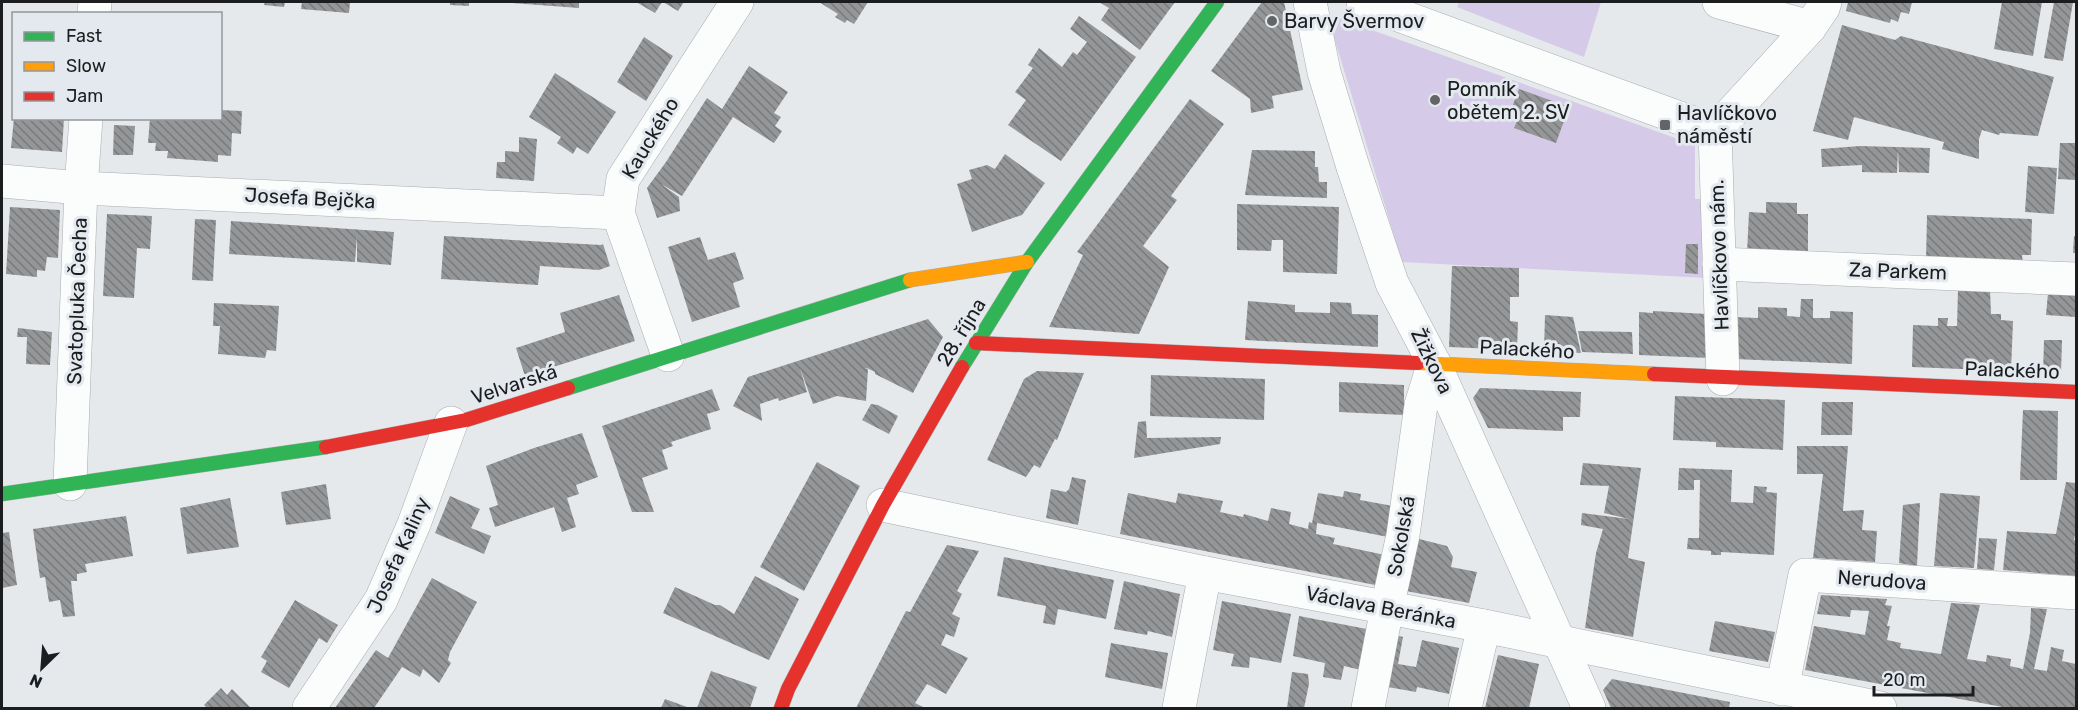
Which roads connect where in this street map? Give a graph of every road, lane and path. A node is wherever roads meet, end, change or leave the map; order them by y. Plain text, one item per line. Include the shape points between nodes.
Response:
1 (737, 2) edge
2 (1217, 2) edge
3 (1310, 2) edge
4 (1363, 2) edge
5 (1719, 2) edge
6 (1817, 14) edge
7 (86, 120) edge
8 (1715, 131) junction
9 (2, 182) edge
10 (81, 188) junction
11 (618, 213) junction
12 (1027, 262) junction
13 (1719, 264) junction
14 (2076, 279) edge
15 (976, 343) junction
16 (668, 356) junction
17 (1434, 363) junction
18 (1723, 379) junction
19 (2076, 393) edge
20 (451, 423) junction
21 (70, 484) junction
22 (2, 495) edge
23 (883, 505) junction
24 (1205, 573) junction
25 (2076, 593) edge
26 (1387, 608) junction
27 (1484, 626) junction
28 (1560, 642) junction
29 (1782, 689) junction
30 (309, 708) edge
31 (781, 708) edge
32 (1179, 708) edge
33 (1368, 708) edge
34 (1465, 708) edge
35 (1589, 708) edge
36 (1880, 708) edge

1 - 11 street, Kauckého via 623,178
2 - 12 street, 28. října
3 - 17 street, Žižkova via 1324,72 1392,283
4 - 8 street
5 - 6 street
6 - 8 street
7 - 10 street, Svatopluka Čecha
8 - 13 street, Havlíčkovo nám.
9 - 10 street, Josefa Bejčka
10 - 11 street, Josefa Bejčka
10 - 21 street, Svatopluka Čecha
11 - 16 street, Kauckého
12 - 15 street, 28. října
12 - 16 street, Velvarská via 905,281
13 - 14 street, Za Parkem
13 - 18 street, Havlíčkovo nám.
15 - 17 street, Palackého
15 - 23 street, 28. října
16 - 20 street, Velvarská
17 - 18 street, Palackého
17 - 26 street, Sokolská via 1421,405 1403,536
17 - 28 street, Žižkova
18 - 19 street, Palackého
20 - 21 street, Velvarská via 339,445
20 - 30 street, Josefa Kaliny via 381,600
21 - 22 street, Velvarská
23 - 24 street, Václava Beránka
23 - 31 street, 28. října
24 - 26 street, Václava Beránka
24 - 32 street
25 - 29 street, Nerudova via 1805,575
26 - 27 street, Václava Beránka
26 - 33 street, Sokolská
27 - 28 street, Václava Beránka
27 - 34 street
28 - 29 street, Václava Beránka
28 - 35 street, Žižkova
29 - 36 street, Václava Beránka

